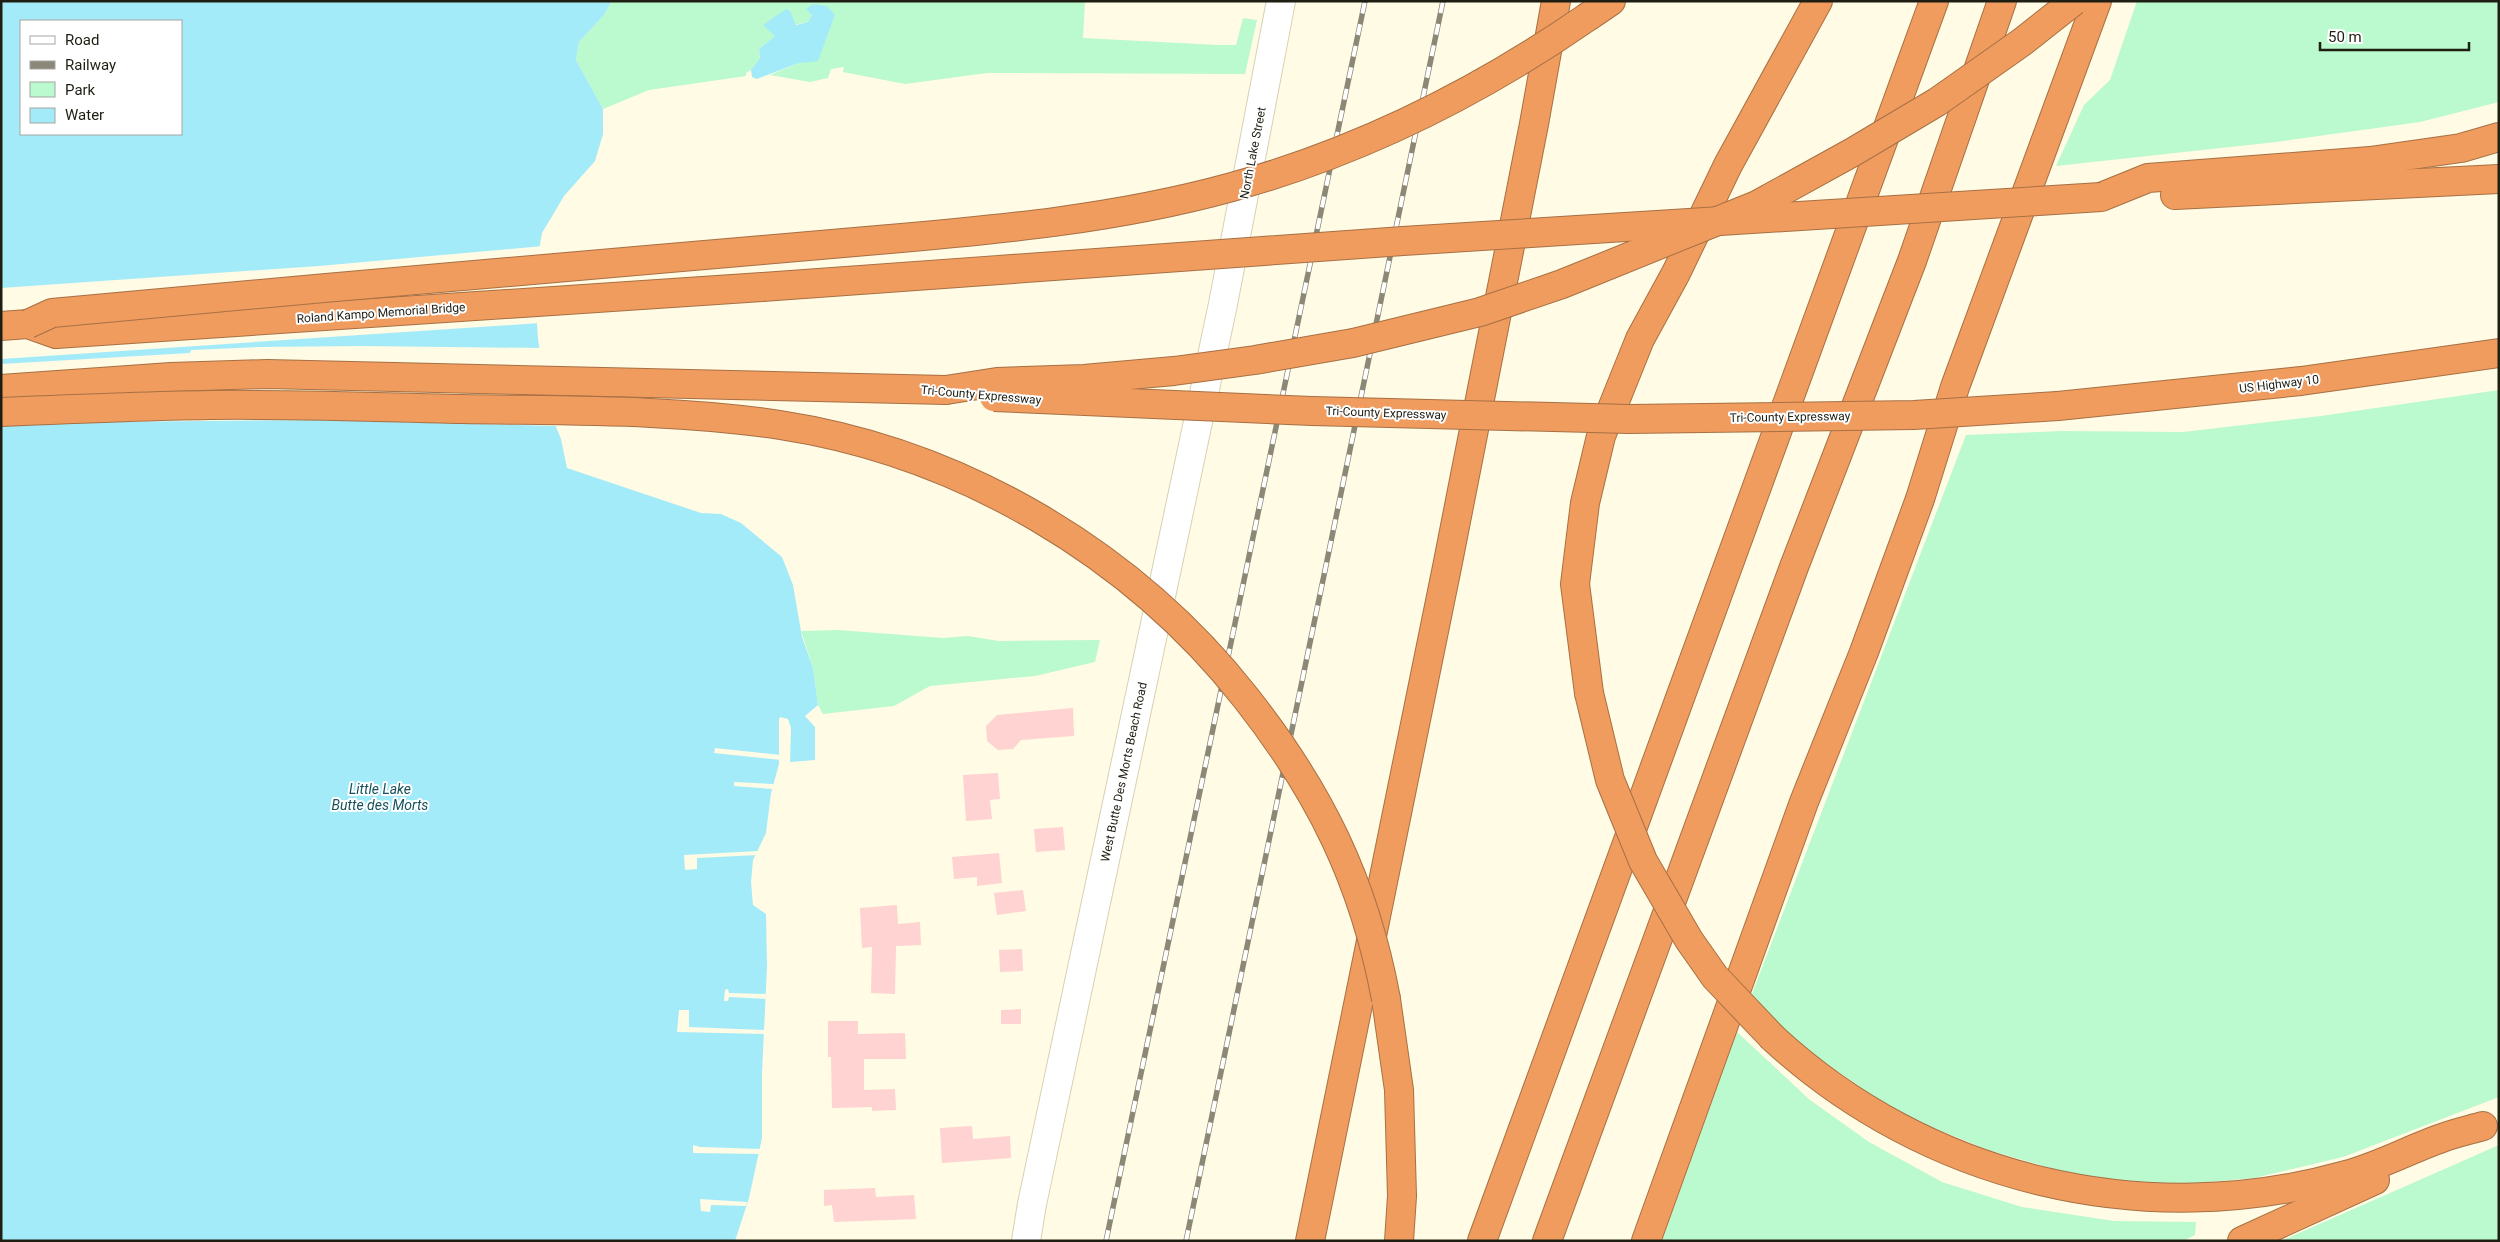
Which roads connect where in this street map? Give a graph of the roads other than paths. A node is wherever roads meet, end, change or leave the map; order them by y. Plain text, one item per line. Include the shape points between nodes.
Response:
1 (1281, 1) edge
2 (1556, 1) edge
3 (1818, 1) edge
4 (1934, 1) edge
5 (2002, 1) edge
6 (2074, 1) edge
7 (2097, 1) edge
8 (1600, 9) edge
9 (2499, 137) edge
10 (2499, 179) edge
11 (2101, 197) junction
12 (1223, 304) joint
13 (28, 324) junction
14 (1, 326) edge
15 (2499, 353) edge
16 (1, 389) edge
17 (946, 390) junction
18 (2058, 406) joint
19 (1, 412) edge
20 (2491, 1122) edge
21 (1026, 1241) edge
22 (1310, 1241) edge
23 (1399, 1241) edge
24 (1482, 1241) edge
25 (1547, 1241) edge
26 (1646, 1241) edge
27 (2242, 1241) edge

1 - 12 street, North Lake Street
2 - 22 highway via 1445,577
3 - 20 highway, bridge via 1728,165 1640,339 1601,436 1585,503 1575,584 1589,693 1613,788 1624,818 1655,883 1689,940 1716,977 1773,1038 1803,1066 1874,1115 1952,1154 1991,1168 2095,1192 2198,1197 2281,1188 2382,1164 2442,1138
4 - 24 highway
5 - 25 highway via 1912,261 1794,567
6 - 17 highway, bridge via 1936,102 1853,152 1757,204 1562,284 1480,312 1353,343 1255,360 1174,371 997,382
7 - 26 highway via 1955,387 1864,652 1804,802
8 - 13 highway, bridge via 1515,64 1447,102 1364,140 1261,178 1149,205 1069,221 959,234 52,312
9 - 11 highway via 2461,148 2370,161 2148,178
10 - 11 highway
11 - 13 highway, Roland Kampo Memorial Bridge, bridge via 1403,241 56,334
12 - 21 street, West Butte Des Morts Beach Road
13 - 14 highway, Roland Kampo Memorial Bridge
15 - 18 highway, US Highway 10 via 2301,381
16 - 17 highway, Tri-County Expressway via 267,374
17 - 18 highway, Tri-County Expressway, bridge via 1007,400 1629,419 1914,415
19 - 23 highway, bridge via 211,405 720,417 850,440 981,487 1035,515 1151,597 1196,639 1277,738 1328,822 1362,902 1376,946 1386,999 1399,1090 1402,1196
20 - 27 highway via 2446,1148

